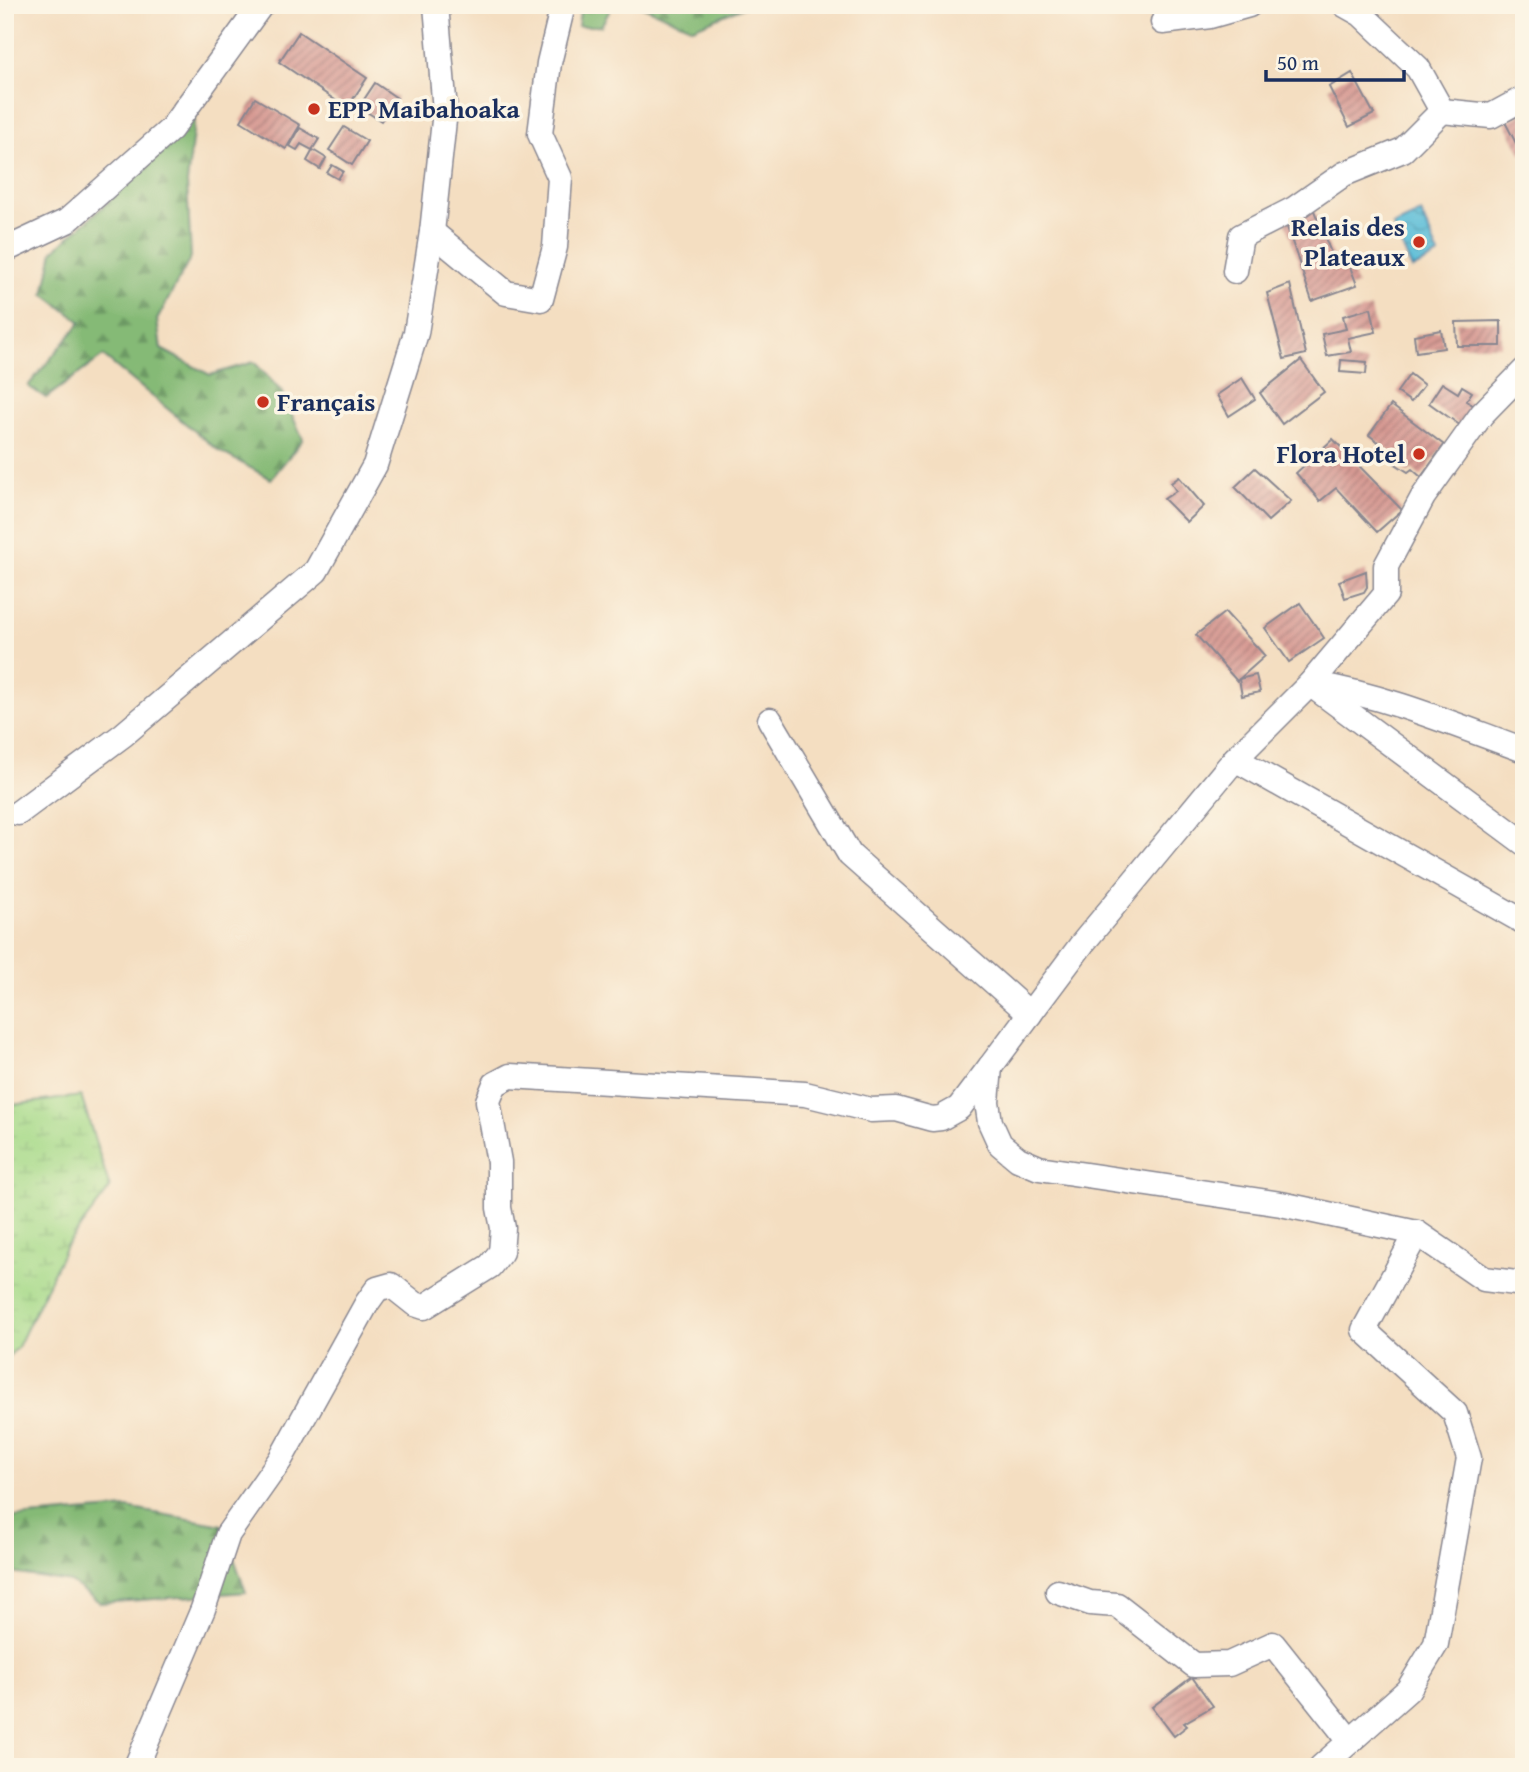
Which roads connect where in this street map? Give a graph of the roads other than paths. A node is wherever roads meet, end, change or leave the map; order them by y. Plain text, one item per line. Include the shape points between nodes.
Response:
1 (261, 5) edge
2 (436, 5) edge
3 (563, 5) edge
4 (1249, 5) edge
5 (1345, 5) edge
6 (1163, 22) dead end
7 (1524, 98) edge
8 (1442, 111) junction
9 (432, 232) junction
10 (5, 250) edge
11 (1235, 271) dead end
12 (1524, 371) edge
13 (1310, 684) junction
14 (769, 720) dead end
15 (1524, 750) edge
16 (1235, 759) junction
17 (18, 813) dead end
18 (1524, 843) edge
19 (1524, 922) edge
20 (1030, 1014) junction
21 (990, 1067) junction
22 (1418, 1233) junction
23 (1524, 1284) edge
24 (1058, 1592) dead end
25 (1350, 1741) junction
26 (136, 1767) edge
27 (1321, 1767) edge

1 - 10 street via 171,129 67,221
2 - 9 street via 445,111
3 - 9 street via 549,63 540,134 560,178 555,247 541,299 506,293
4 - 6 street
5 - 8 street via 1361,14 1418,68
7 - 8 street via 1491,116
8 - 11 street via 1403,150 1344,174 1294,209 1241,236
9 - 17 street via 416,333 375,465 316,571 123,735
12 - 13 street via 1482,414 1423,496 1386,566 1386,594
13 - 15 street via 1378,698
13 - 16 street
13 - 18 street
14 - 20 street via 850,855
16 - 19 street
16 - 20 street
20 - 21 street
21 - 22 street via 987,1102 1000,1144 1039,1168 1281,1204
21 - 26 street via 959,1108 932,1119 792,1093 510,1076 495,1084 488,1101 499,1162 501,1252 490,1266 424,1307 391,1285 377,1289 367,1303 280,1461 228,1534 203,1609
22 - 23 street via 1484,1279
22 - 25 street via 1364,1330 1455,1413 1469,1458 1436,1644 1408,1690
24 - 25 street via 1090,1603 1117,1605 1194,1665 1229,1664 1273,1644
25 - 27 street

